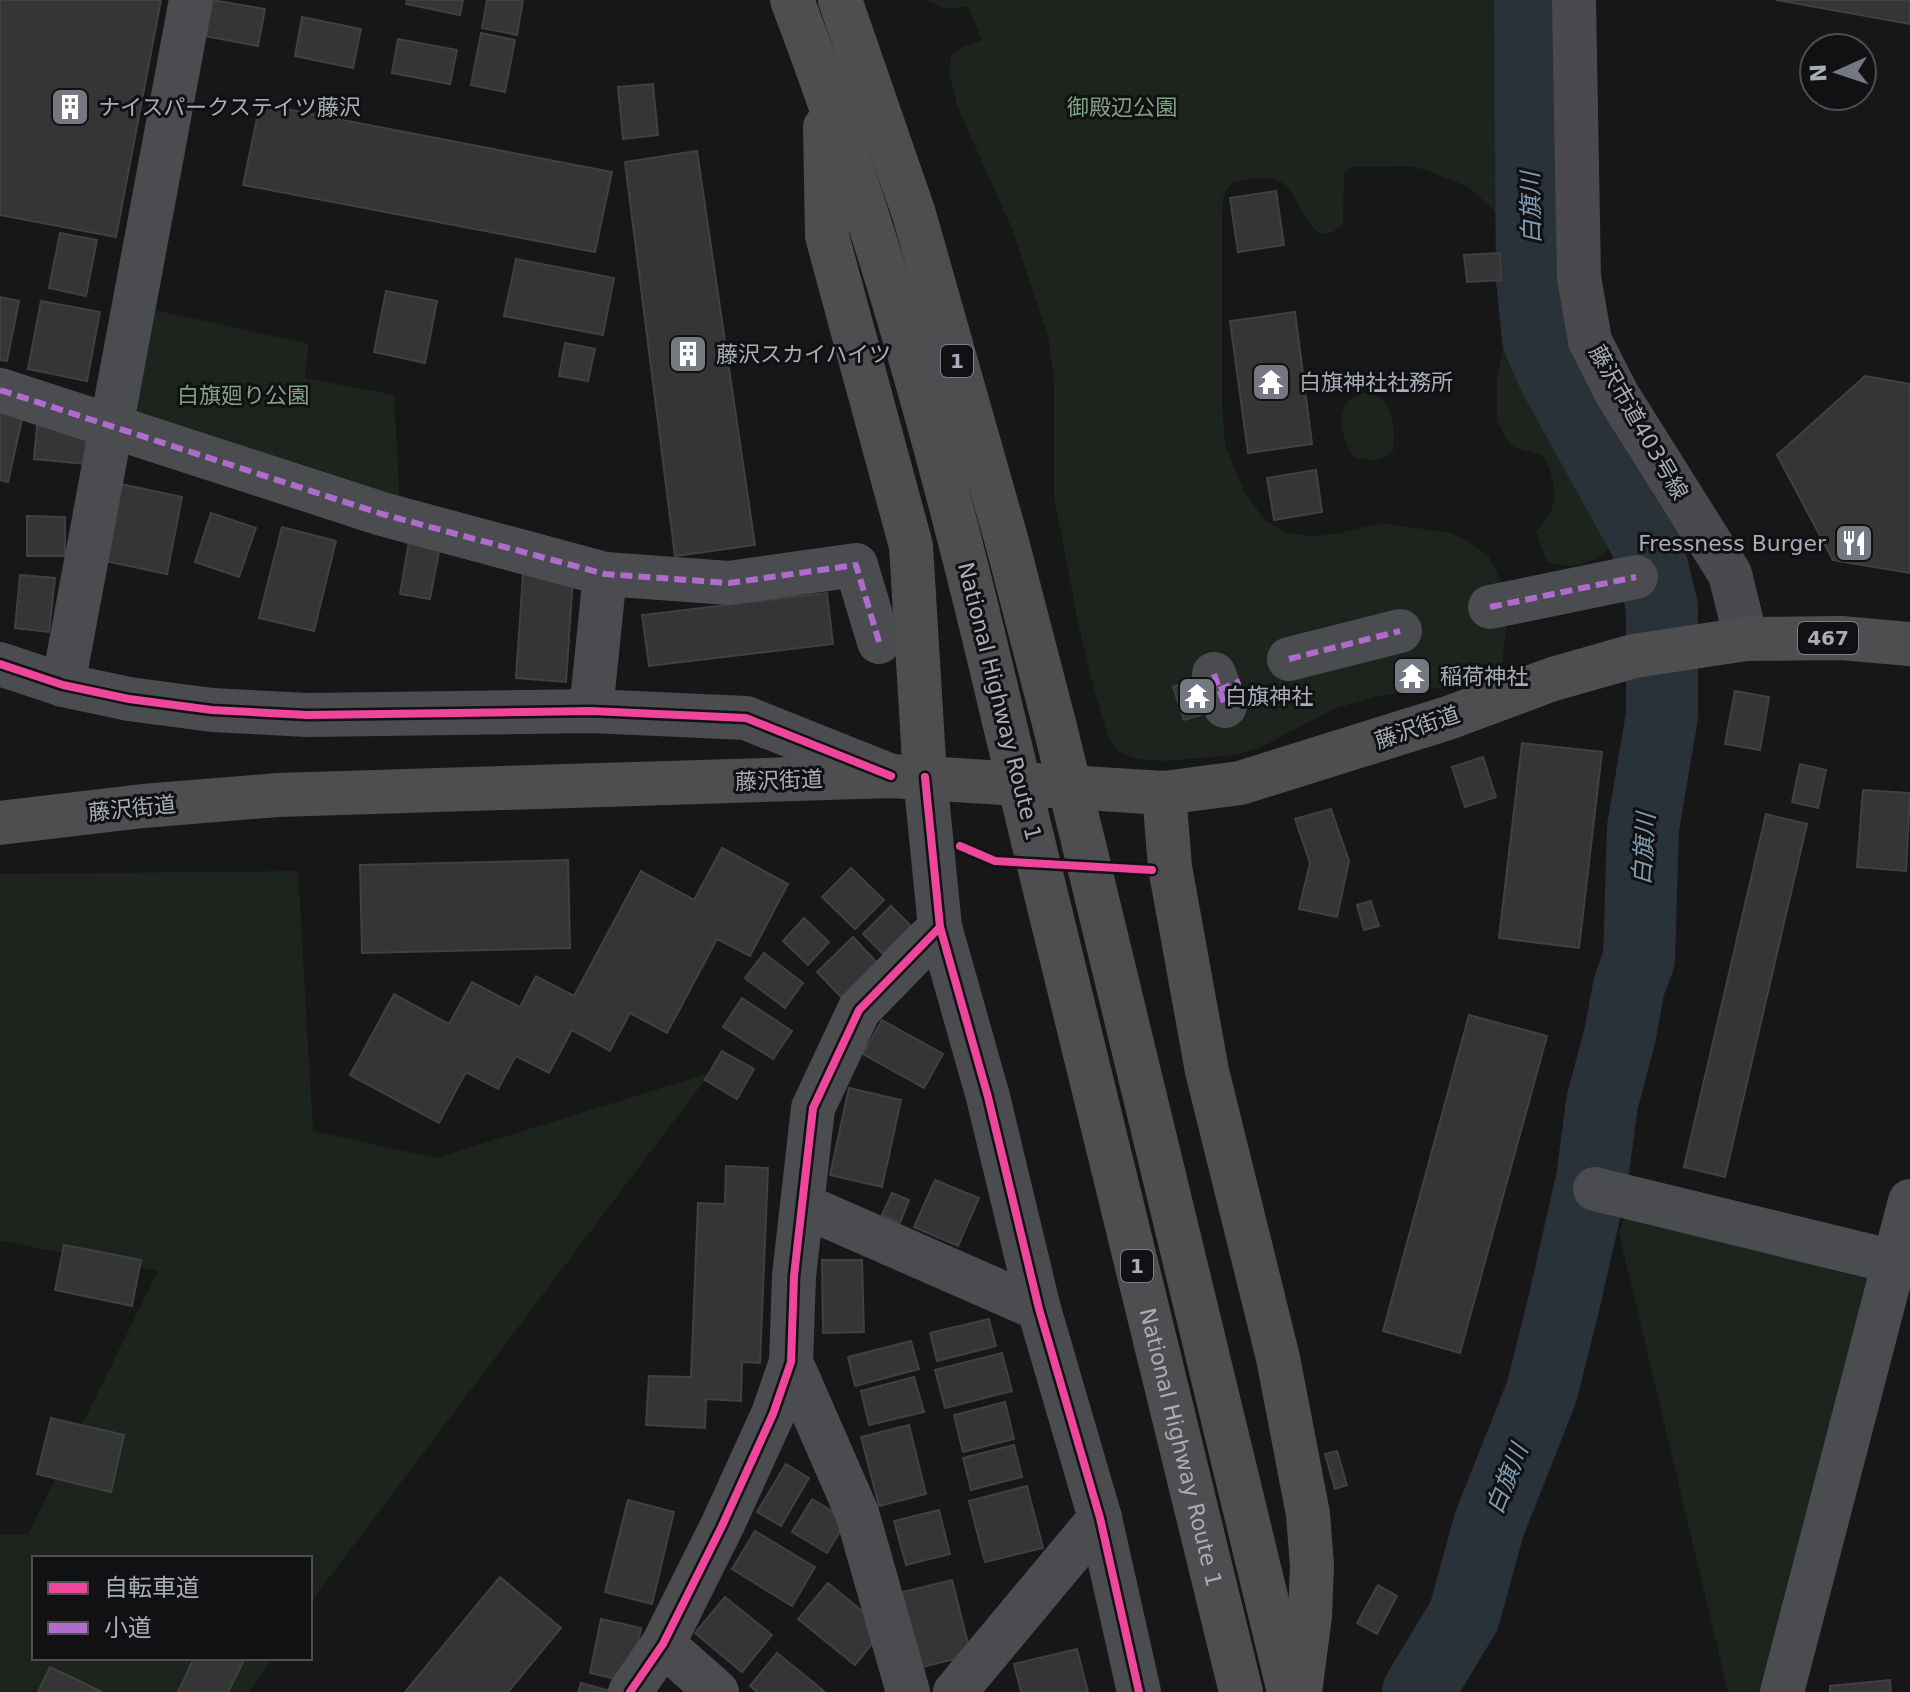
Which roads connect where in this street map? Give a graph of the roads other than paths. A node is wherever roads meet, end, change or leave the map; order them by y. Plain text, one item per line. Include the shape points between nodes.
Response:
1 (191, 0) edge
2 (792, 0) edge
3 (840, 0) edge
4 (1574, 0) edge
5 (824, 84) junction
6 (0, 390) edge
7 (112, 427) junction
8 (605, 574) junction
9 (1636, 577) dead end
10 (1490, 607) dead end
11 (1400, 631) dead end
12 (1746, 639) junction
13 (879, 642) dead end
14 (1910, 644) edge
15 (1289, 659) dead end
16 (0, 664) edge
17 (63, 685) junction
18 (591, 711) junction
19 (908, 777) junction
20 (1164, 793) junction
21 (0, 823) edge
22 (940, 927) junction
23 (1595, 1189) dead end
24 (1910, 1201) edge
25 (802, 1205) junction
26 (1902, 1264) edge
27 (1039, 1309) junction
28 (791, 1362) junction
29 (1100, 1518) junction
30 (663, 1644) junction
31 (630, 1692) edge
32 (717, 1692) edge
33 (908, 1692) edge
34 (955, 1692) edge
35 (1139, 1692) edge
36 (1241, 1692) edge
37 (1289, 1692) edge
38 (1300, 1692) edge
39 (1782, 1692) edge

1 - 7 street
2 - 5 highway, National Highway Route 1 / 1
3 - 37 highway, National Highway Route 1 / 1, bridge via 914,214 1007,542
4 - 12 street, 藤沢市道403号線 via 1579,277 1590,341 1617,394 1730,574
5 - 19 highway via 827,236 911,546
5 - 36 highway, National Highway Route 1 / 1, bridge via 912,362 962,543
6 - 7 street
7 - 8 street via 382,514
7 - 17 street
8 - 13 street via 729,583 856,565
8 - 18 street
9 - 10 street
11 - 15 street
12 - 14 highway, 467
12 - 20 highway, 藤沢街道 / 467 via 1634,656 1240,783
16 - 17 street
17 - 18 street via 198,708 280,713
18 - 19 street via 746,718
19 - 20 highway, 藤沢街道 / 467
19 - 21 highway, 藤沢街道 / 467 via 278,795
19 - 22 street
20 - 38 highway via 1170,867 1207,1071 1278,1358 1308,1514 1310,1616
22 - 25 street via 859,1010 813,1108
22 - 27 street
23 - 26 street
24 - 26 street
25 - 27 street
25 - 28 street
26 - 39 street
27 - 29 street
28 - 30 street via 773,1414
28 - 33 street via 857,1513
29 - 34 street
29 - 35 street
30 - 31 street
30 - 32 street

